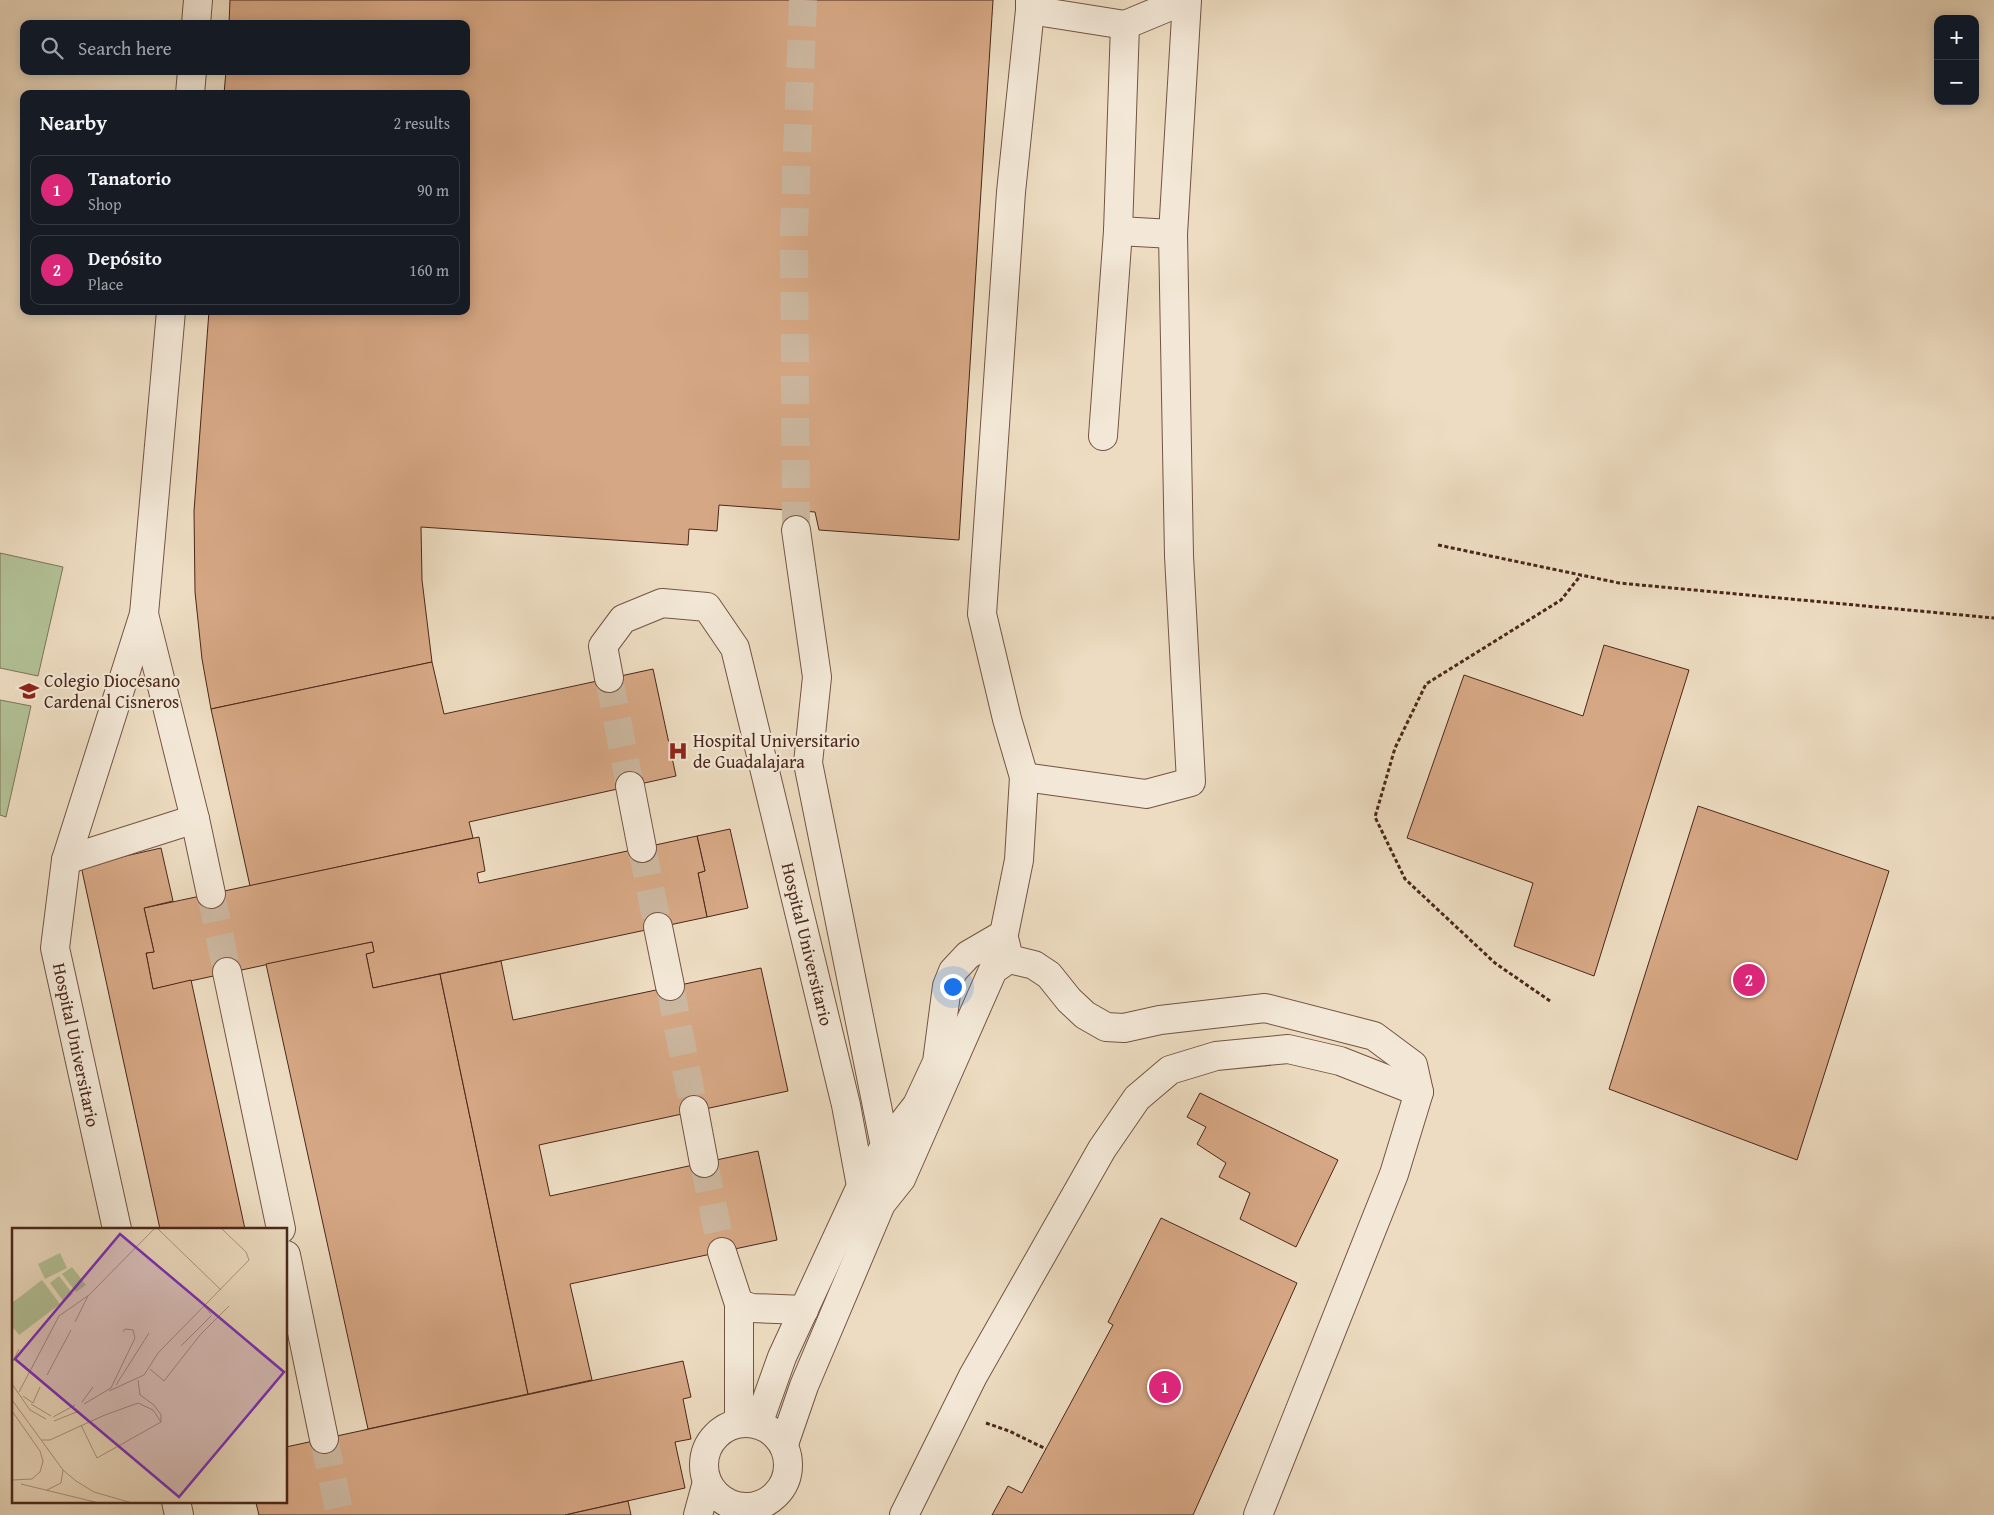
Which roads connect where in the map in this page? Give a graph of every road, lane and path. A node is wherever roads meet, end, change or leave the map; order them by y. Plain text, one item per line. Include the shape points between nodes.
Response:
1 (198, 0) edge
2 (1186, 0) edge
3 (1030, 5) edge
4 (196, 20) edge
5 (1125, 26) junction
6 (192, 75) edge
7 (190, 90) edge
8 (1118, 231) junction
9 (1173, 234) junction
10 (171, 315) edge
11 (1103, 436) dead end
12 (796, 530) tunnel mouth
13 (1438, 545) dead end
14 (1581, 575) junction
15 (144, 614) junction
16 (1994, 618) edge
17 (609, 678) tunnel mouth
18 (1024, 777) junction
19 (630, 786) tunnel mouth
20 (195, 819) junction
21 (642, 848) tunnel mouth
22 (66, 860) junction
23 (211, 894) tunnel mouth
24 (658, 927) tunnel mouth
25 (1007, 946) junction
26 (227, 972) tunnel mouth
27 (670, 986) tunnel mouth
28 (1550, 1001) dead end
29 (1419, 1092) junction
30 (694, 1110) tunnel mouth
31 (885, 1146) junction
32 (704, 1163) tunnel mouth
33 (871, 1195) junction
34 (117, 1228) edge
35 (281, 1228) edge
36 (722, 1252) tunnel mouth
37 (288, 1265) edge
38 (739, 1304) junction
39 (804, 1310) junction
40 (982, 1422) dead end
41 (748, 1424) junction
42 (324, 1439) tunnel mouth
43 (784, 1444) junction
44 (1046, 1448) dead end
45 (707, 1482) junction
46 (176, 1502) edge
47 (765, 1508) edge
48 (179, 1515) edge
49 (698, 1515) edge
50 (904, 1515) edge
51 (1258, 1515) edge

1 - 4 street
2 - 5 street
2 - 9 street
3 - 5 street
3 - 18 street via 1011,192 982,614
5 - 8 street
6 - 7 street
8 - 9 street
8 - 11 street
9 - 18 street via 1179,556 1191,782 1146,794
10 - 15 street
12 - 31 street via 817,677 808,764
13 - 14 path
14 - 16 path via 1619,583
14 - 28 path via 1561,600 1426,684 1395,748 1375,817 1405,879 1495,963
15 - 20 street
15 - 22 street, Hospital Universitario
17 - 33 street, Hospital Universitario via 603,646 623,619 662,602 708,607 734,648
18 - 25 street via 1019,860
19 - 21 street
20 - 22 street
20 - 23 street
22 - 34 street, Hospital Universitario via 55,948
24 - 27 street
25 - 29 street via 1050,975 1085,1015 1106,1026 1124,1028 1160,1020 1265,1008 1374,1036 1412,1065
25 - 31 street via 968,955 953,970 947,986 937,1062 917,1105
25 - 33 street via 993,970 901,1178
26 - 35 street
29 - 50 street via 1340,1061 1288,1049 1216,1056 1170,1070 1137,1098 1102,1149 973,1376
29 - 51 street via 1394,1174
30 - 32 street
31 - 33 street
33 - 39 street
33 - 43 street
36 - 38 street
37 - 42 street
38 - 39 street via 752,1308
38 - 41 street
39 - 41 street
40 - 44 path
41 - 43 street via 765,1426
41 - 45 street via 727,1427 716,1434 704,1457
43 - 47 street via 788,1463 786,1481
45 - 47 street via 723,1501 734,1506
45 - 49 street
46 - 48 street

